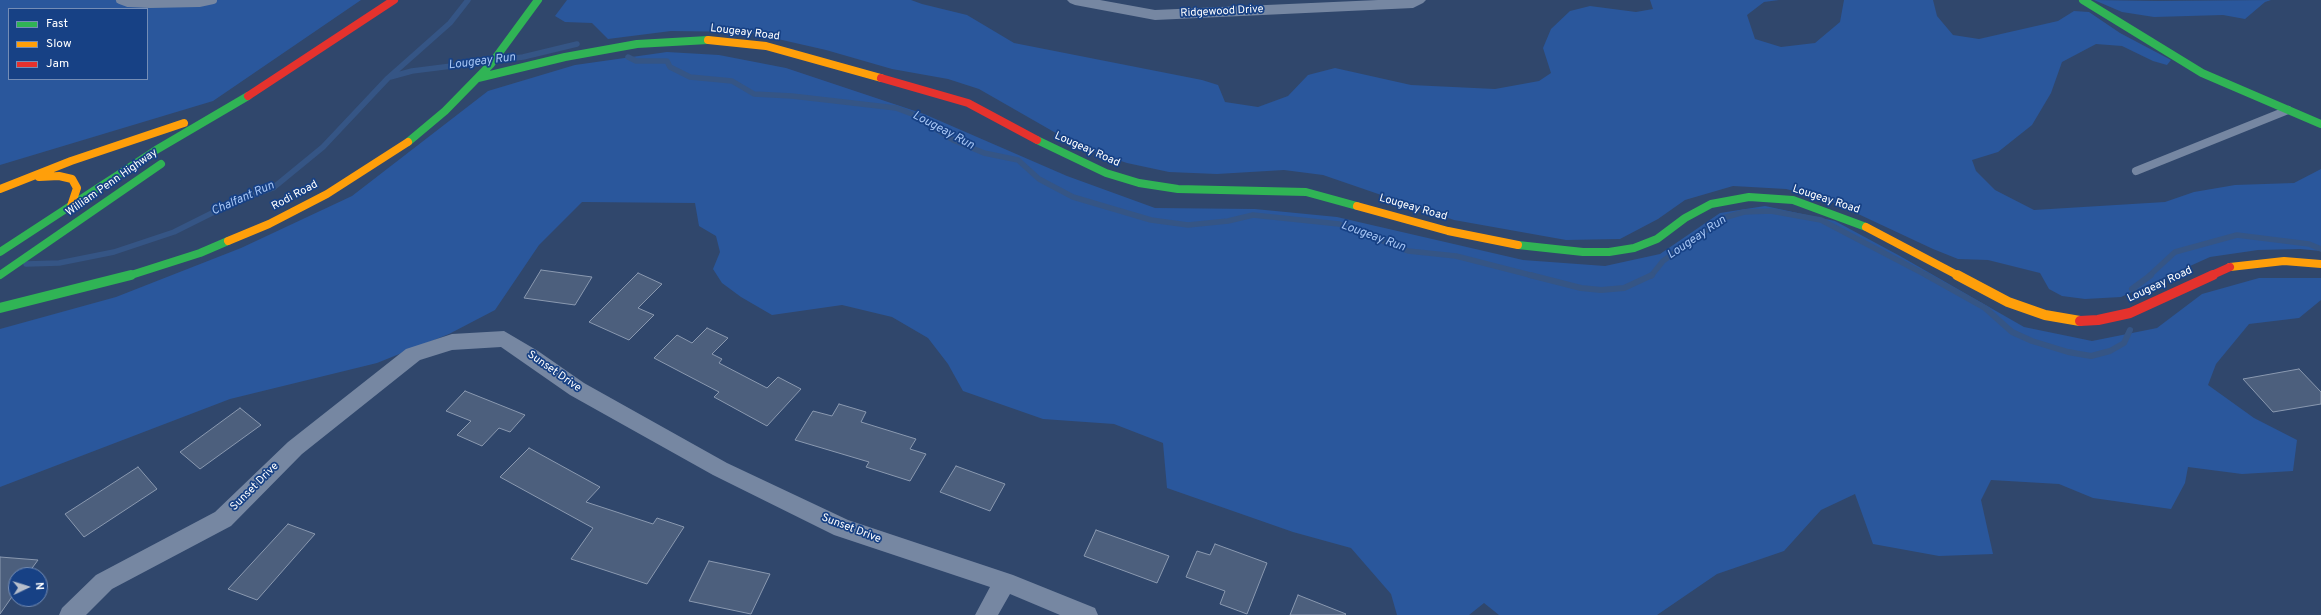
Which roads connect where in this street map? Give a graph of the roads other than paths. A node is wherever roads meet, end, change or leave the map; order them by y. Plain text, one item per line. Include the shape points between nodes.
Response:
1 (120, 0) edge
2 (213, 0) edge
3 (394, 0) edge
4 (538, 0) edge
5 (1075, 0) edge
6 (1418, 0) edge
7 (2083, 0) edge
8 (478, 78) junction
9 (234, 106) junction
10 (2288, 110) junction
11 (2321, 124) edge
12 (188, 143) dead end
13 (171, 157) dead end
14 (2136, 171) dead end
15 (24, 179) junction
16 (0, 189) edge
17 (70, 206) junction
18 (0, 252) edge
19 (2321, 264) edge
20 (0, 275) edge
21 (0, 308) edge
22 (1005, 582) junction
23 (70, 615) edge
24 (986, 615) edge
25 (1087, 615) edge

1 - 2 lane via 150,4 199,3
3 - 9 main road, William Penn Highway
4 - 8 main road, Rodi Road
5 - 6 street, Ridgewood Drive via 1155,15 1413,3
7 - 10 main road via 2202,73
8 - 19 main road, Lougeay Road via 565,57 637,44 703,40 766,46 968,103 1071,158 1106,173 1139,183 1178,189 1306,192 1448,231 1523,246 1583,252 1609,252 1658,239 1685,218 1711,204 1749,197 1793,200 1854,221 2008,302 2045,315 2077,321 2098,320 2130,313 2224,268 2284,261
8 - 21 main road, Rodi Road via 445,111 406,143 350,180 269,224 159,267
9 - 12 main road, William Penn Highway
9 - 15 main road
9 - 17 main road, William Penn Highway via 156,150
10 - 11 main road
10 - 14 lane
13 - 20 main road, William Penn Highway
15 - 16 main road
15 - 17 main road via 60,176 72,179 77,188
17 - 18 main road, William Penn Highway
22 - 23 street, Sunset Drive via 842,528 720,469 577,389 504,339 452,342 413,354 295,448 223,519 104,582
22 - 24 street
22 - 25 street, Sunset Drive

